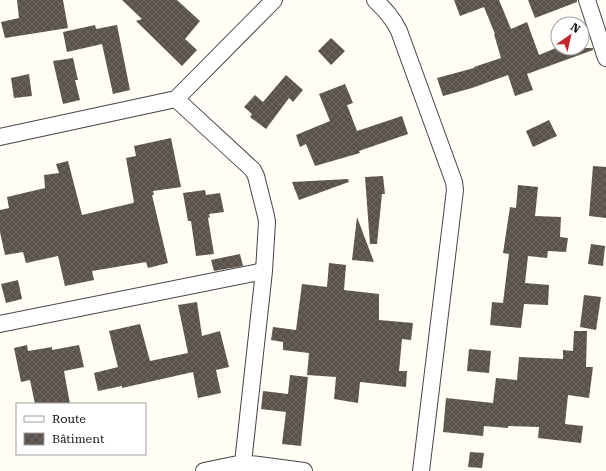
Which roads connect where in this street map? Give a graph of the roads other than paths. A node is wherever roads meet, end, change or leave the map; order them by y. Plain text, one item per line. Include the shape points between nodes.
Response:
1 (274, 0) edge
2 (375, 0) edge
3 (587, 0) edge
4 (606, 58) edge
5 (176, 99) junction
6 (0, 137) edge
7 (264, 271) junction
8 (0, 324) edge
9 (243, 463) junction
10 (204, 471) edge
11 (304, 471) edge
12 (421, 471) edge

1 - 5 street
2 - 12 street via 399,30 455,190
3 - 4 street
5 - 6 street
5 - 7 street via 256,176 266,216
7 - 8 street
7 - 9 street
9 - 10 street
9 - 11 street

